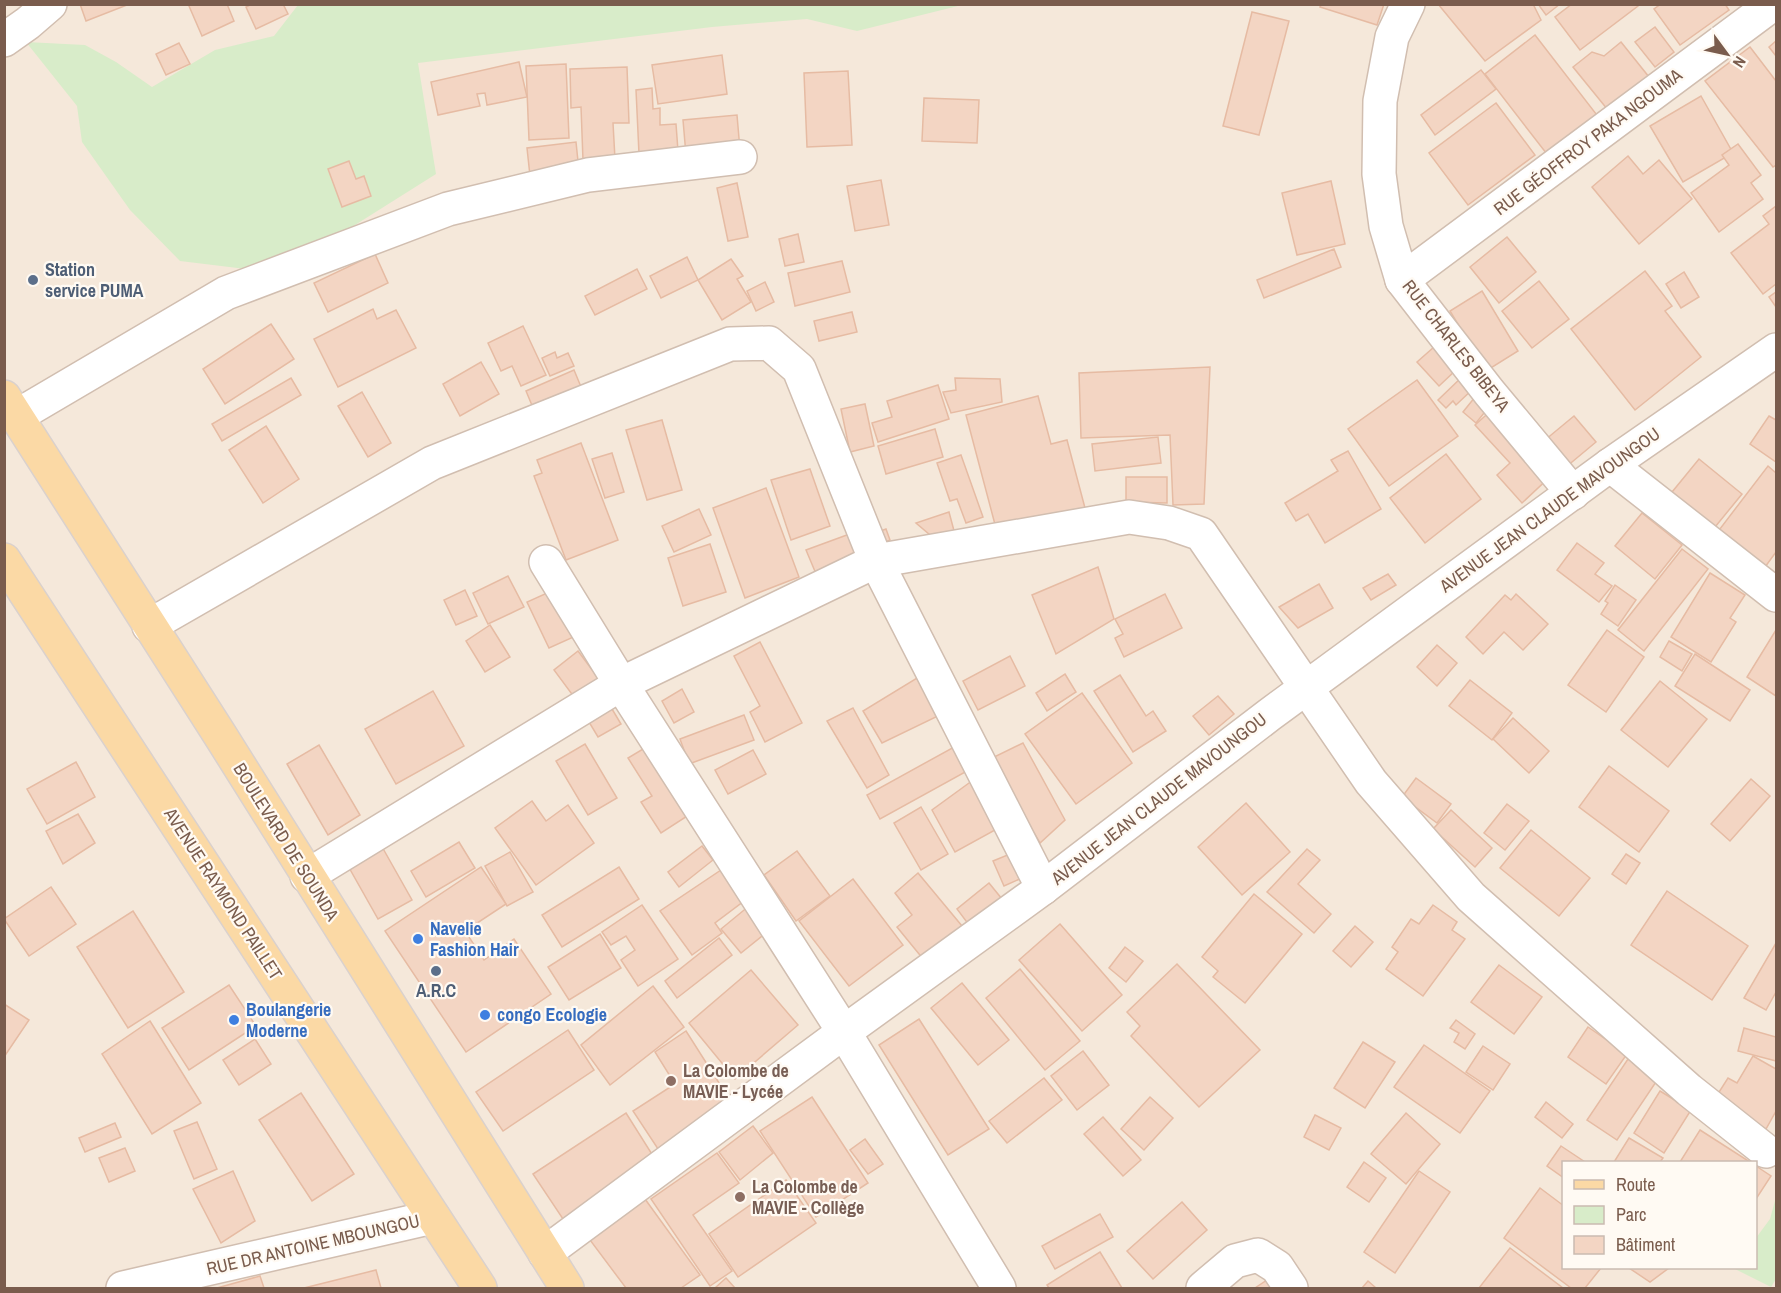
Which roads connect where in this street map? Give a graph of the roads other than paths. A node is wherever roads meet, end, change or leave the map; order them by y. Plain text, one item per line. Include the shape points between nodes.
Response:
1 (50, 4) edge
2 (1408, 4) edge
3 (1773, 4) edge
4 (4, 40) edge
5 (740, 157) dead end
6 (1402, 280) junction
7 (1776, 350) edge
8 (10, 406) edge
9 (1610, 465) junction
10 (1573, 493) junction
11 (4, 560) edge
12 (876, 561) junction
13 (546, 562) dead end
14 (1776, 595) edge
15 (149, 626) junction
16 (621, 684) junction
17 (1306, 688) junction
18 (307, 876) junction
19 (1043, 888) junction
20 (844, 1032) junction
21 (1766, 1151) dead end
22 (433, 1217) junction
23 (545, 1253) junction
24 (123, 1288) edge
25 (480, 1288) edge
26 (567, 1288) edge
27 (999, 1288) edge
28 (1203, 1288) edge
29 (1291, 1288) edge

1 - 4 street
2 - 6 street, RUE CHARLES BIBEYA via 1392,37 1380,101 1379,174 1386,226
3 - 6 street, RUE GÉOFFROY PAKA NGOUMA
5 - 8 street via 588,175 448,209 226,293
6 - 10 street, RUE CHARLES BIBEYA
7 - 9 street, AVENUE JEAN CLAUDE MAVOUNGOU
8 - 15 main road, BOULEVARD DE SOUNDA
9 - 10 street, AVENUE JEAN CLAUDE MAVOUNGOU
9 - 14 street
10 - 17 street, AVENUE JEAN CLAUDE MAVOUNGOU
11 - 22 main road, AVENUE RAYMOND PAILLET
12 - 15 street via 799,369 770,343 730,344 432,463
12 - 16 street
12 - 17 street via 1129,517 1169,523 1201,534
12 - 19 street
13 - 16 street
15 - 18 main road, BOULEVARD DE SOUNDA
16 - 18 street
16 - 20 street
17 - 19 street, AVENUE JEAN CLAUDE MAVOUNGOU
17 - 21 street via 1371,782 1471,897 1689,1090
18 - 23 main road, BOULEVARD DE SOUNDA
19 - 20 street, AVENUE JEAN CLAUDE MAVOUNGOU
20 - 23 street, AVENUE JEAN CLAUDE MAVOUNGOU
20 - 27 street
22 - 24 street, RUE DR ANTOINE MBOUNGOU
22 - 25 main road, AVENUE RAYMOND PAILLET
23 - 26 main road, BOULEVARD DE SOUNDA
28 - 29 street via 1234,1261 1258,1256 1277,1267

